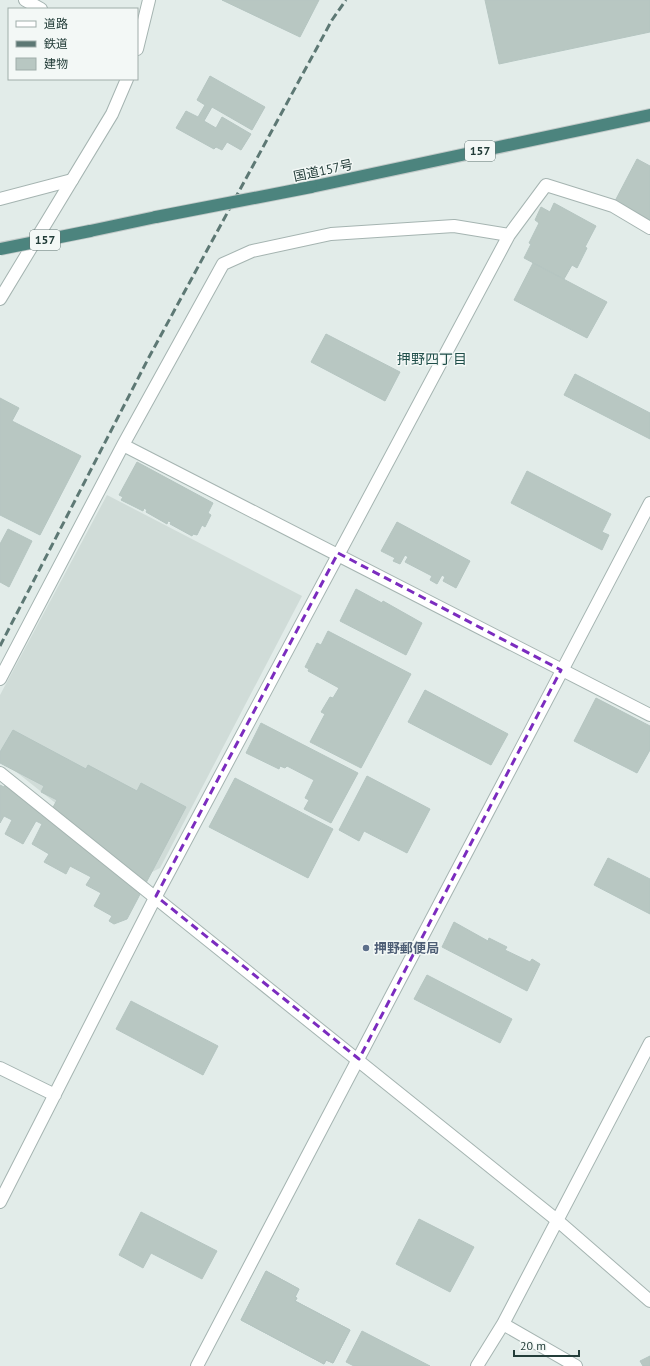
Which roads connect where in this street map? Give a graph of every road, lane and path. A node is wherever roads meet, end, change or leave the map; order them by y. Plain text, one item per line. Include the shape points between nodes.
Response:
1 (25, 0) edge
2 (149, 0) edge
3 (39, 8) edge
4 (138, 45) edge
5 (127, 80) edge
6 (650, 115) edge
7 (72, 180) junction
8 (0, 199) edge
9 (650, 228) edge
10 (509, 235) junction
11 (0, 249) edge
12 (0, 299) edge
13 (123, 445) junction
14 (650, 502) edge
15 (338, 554) junction
16 (561, 670) junction
17 (0, 679) edge
18 (650, 715) edge
19 (0, 773) edge
20 (156, 896) junction
21 (650, 1042) edge
22 (359, 1059) junction
23 (0, 1068) edge
24 (55, 1095) junction
25 (1, 1200) edge
26 (558, 1221) junction
27 (650, 1301) edge
28 (503, 1324) junction
29 (197, 1366) edge
30 (477, 1366) edge
31 (576, 1366) edge

1 - 3 street
2 - 4 street
5 - 7 street via 112,114
6 - 11 highway, 国道157号 / 157, bridge via 311,187
7 - 8 street
7 - 12 street
9 - 10 street via 614,206 546,185
10 - 13 street via 454,226 330,234 252,251 223,264
10 - 15 street
13 - 15 street
13 - 17 street
14 - 16 street
15 - 16 street
15 - 20 street
16 - 18 street
16 - 22 street
19 - 20 street
20 - 22 street
20 - 24 street
21 - 26 street
22 - 26 street
22 - 29 street
23 - 24 street
24 - 25 street
26 - 27 street
26 - 28 street
28 - 30 street
28 - 31 street

